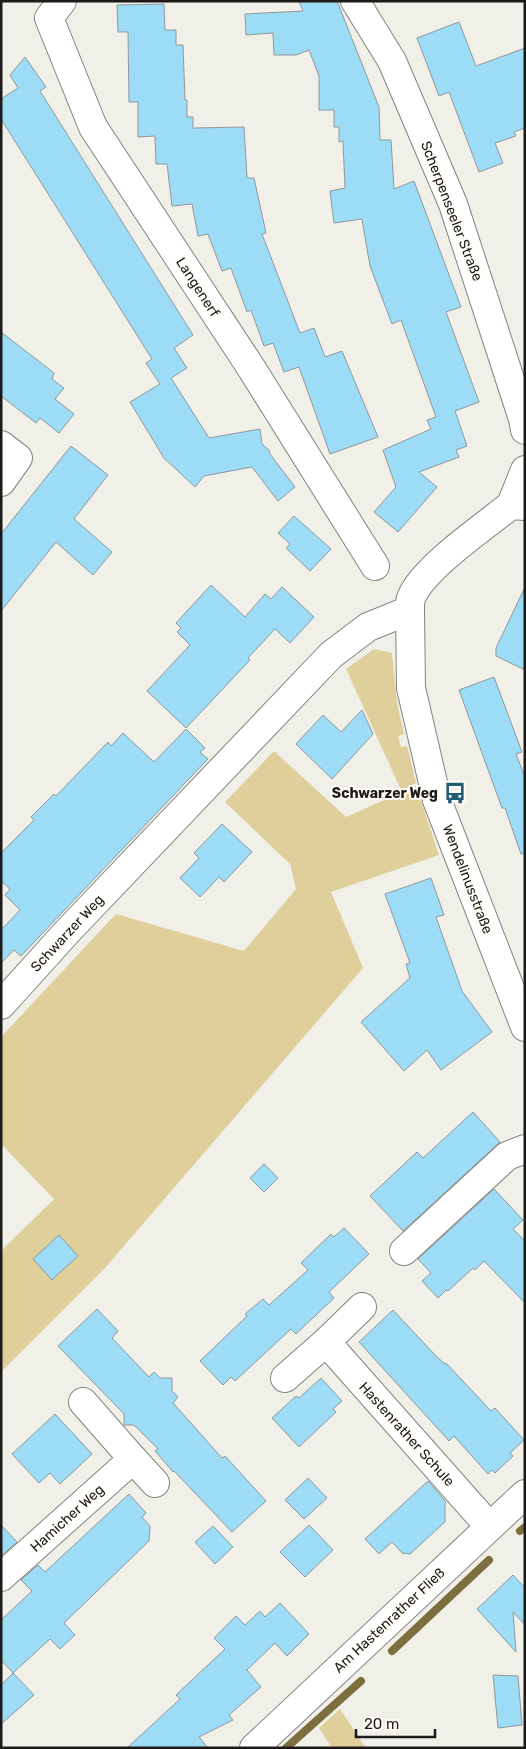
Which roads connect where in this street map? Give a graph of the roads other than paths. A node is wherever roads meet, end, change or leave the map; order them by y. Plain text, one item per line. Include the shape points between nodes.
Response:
1 (62, 1) edge
2 (355, 1) edge
3 (525, 430) edge
4 (1, 445) edge
5 (525, 470) edge
6 (1, 482) edge
7 (518, 506) edge
8 (375, 566) dead end
9 (410, 610) junction
10 (1, 1005) edge
11 (525, 1027) edge
12 (525, 1148) edge
13 (404, 1251) dead end
14 (362, 1307) dead end
15 (326, 1342) junction
16 (285, 1378) dead end
17 (83, 1402) dead end
18 (133, 1459) junction
19 (156, 1483) dead end
20 (525, 1494) edge
21 (489, 1526) junction
22 (1, 1577) edge
23 (254, 1748) edge

1 - 8 street, Langenerf via 49,18 93,127 250,366
2 - 3 street, Scherpenseeler Straße via 392,61 453,204
4 - 6 street via 18,458
5 - 7 street
7 - 9 street via 442,560 411,598
9 - 10 street, Schwarzer Weg via 368,627 331,655
9 - 11 street, Wendelinusstraße via 411,688 437,800
12 - 13 street via 507,1156
14 - 15 street
15 - 16 street
15 - 21 street, Hastenrather Schule
17 - 18 street
18 - 19 street
18 - 22 street, Hamicher Weg
20 - 21 street, Am Hastenrather Fließ
21 - 23 street, Am Hastenrather Fließ

